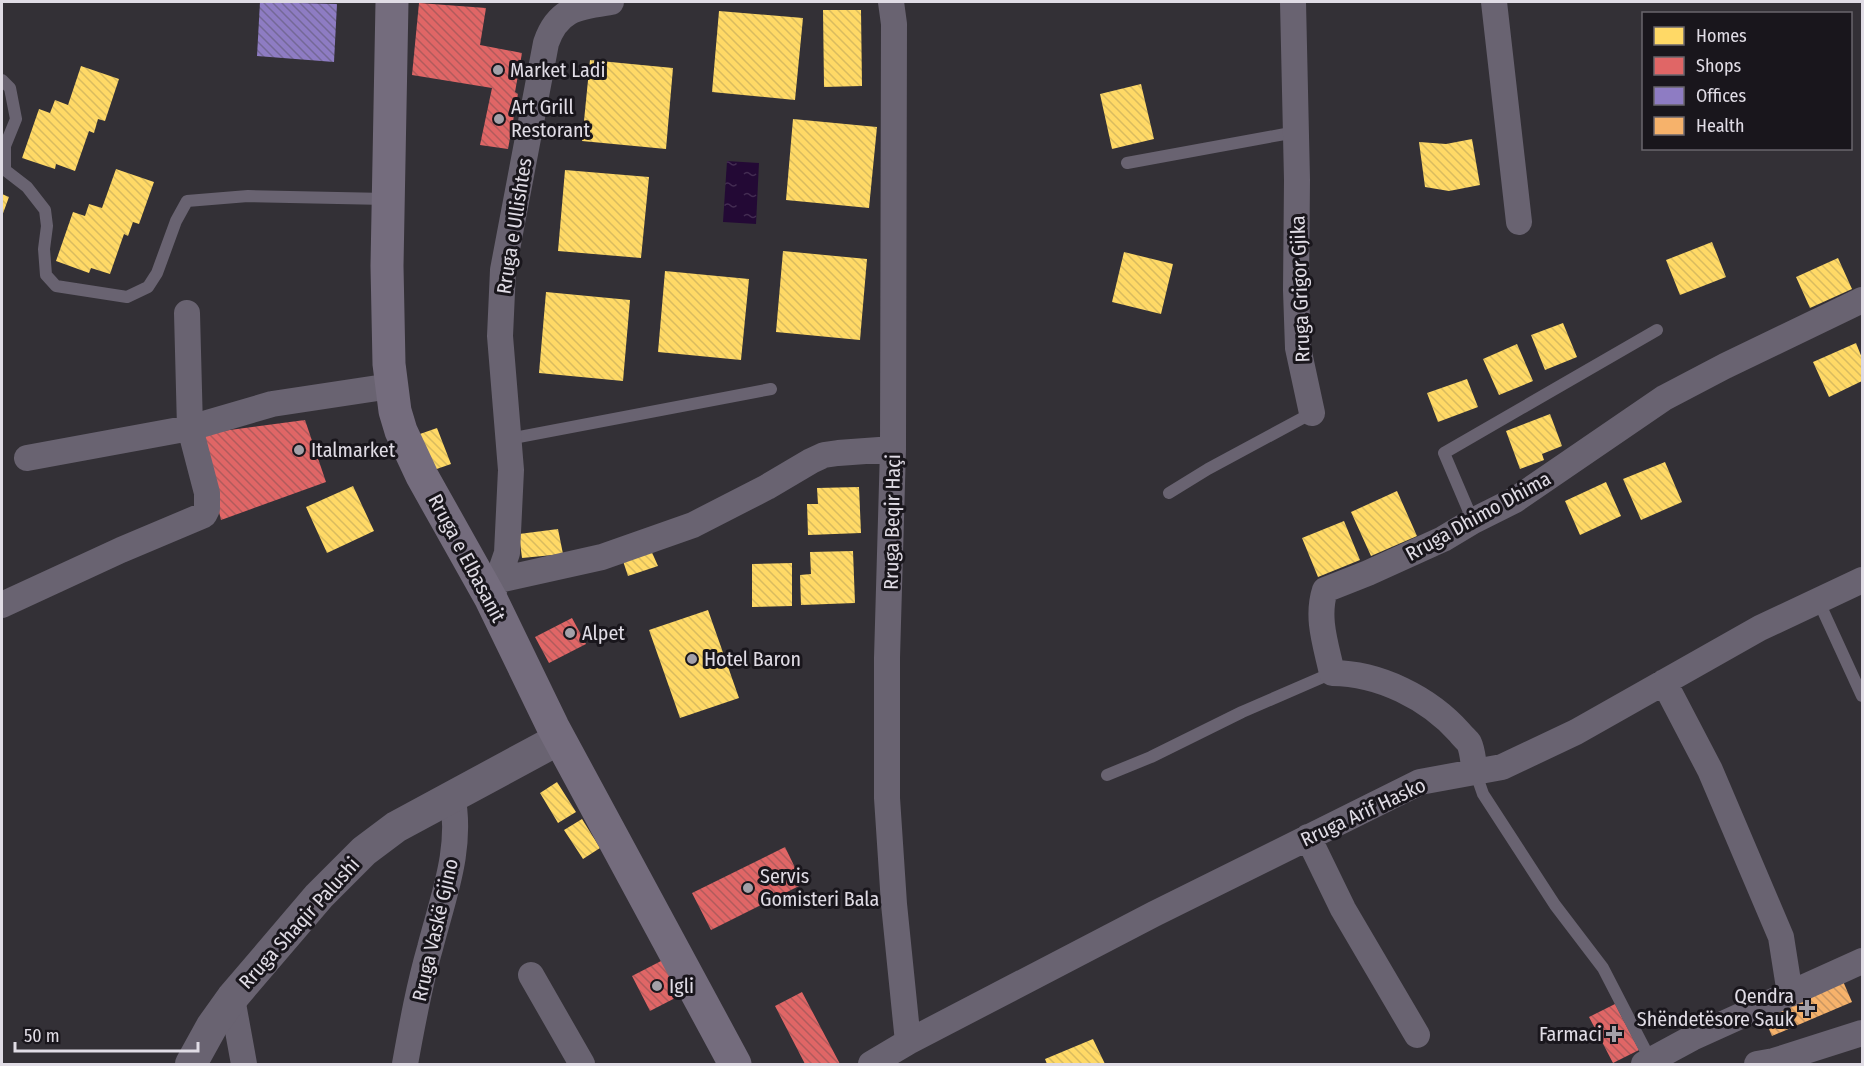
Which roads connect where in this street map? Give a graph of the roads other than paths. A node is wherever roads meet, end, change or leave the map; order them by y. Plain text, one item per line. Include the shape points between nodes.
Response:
1 (392, 2) edge
2 (611, 2) edge
3 (891, 2) edge
4 (1293, 2) edge
5 (1494, 2) edge
6 (2, 80) edge
7 (1296, 132) junction
8 (1127, 163) dead end
9 (388, 199) junction
10 (1519, 222) dead end
11 (1863, 300) edge
12 (188, 313) dead end
13 (1656, 330) dead end
14 (391, 386) junction
15 (771, 389) dead end
16 (1312, 412) joint
17 (190, 428) junction
18 (508, 439) junction
19 (893, 449) junction
20 (27, 458) dead end
21 (1169, 493) dead end
22 (1473, 521) junction
23 (1863, 580) edge
24 (495, 589) junction
25 (1818, 600) junction
26 (2, 605) edge
27 (1332, 673) junction
28 (1664, 682) junction
29 (1863, 696) edge
30 (559, 739) junction
31 (1475, 771) junction
32 (1107, 775) dead end
33 (452, 795) junction
34 (1308, 837) junction
35 (1863, 961) edge
36 (531, 975) dead end
37 (1790, 994) junction
38 (232, 998) junction
39 (1863, 1033) edge
40 (1417, 1035) dead end
41 (908, 1042) junction
42 (1647, 1063) edge
43 (1768, 1064) edge
44 (191, 1065) edge
45 (244, 1065) edge
46 (405, 1065) edge
47 (582, 1065) edge
48 (735, 1065) edge
49 (871, 1065) edge

1 - 9 main road, Rruga e Elbasanit
2 - 18 street, Rruga e Ullishtes via 569,11 558,19 546,43 503,270 500,336
3 - 19 street, Rruga Beqir Haçi
4 - 7 street, Rruga Grigor Gjika
5 - 10 street
6 - 9 lane via 10,88 16,119 6,146 5,170 27,187 45,210 46,276 56,286 127,297 148,287 186,201 248,196
7 - 8 lane
7 - 16 street, Rruga Grigor Gjika via 1298,348
9 - 14 main road, Rruga e Elbasanit
11 - 22 street, Rruga Dhimo Dhima via 1664,398 1515,500
12 - 17 street
13 - 22 lane via 1444,453
14 - 17 street via 272,404
14 - 24 main road, Rruga e Elbasanit via 408,447
15 - 18 lane
16 - 21 lane, Rruga Grigor Gjika
17 - 20 street
17 - 26 street via 207,493 204,515
18 - 24 street, Rruga e Ullishtes via 511,470 507,553
19 - 24 street via 824,455 693,525
19 - 41 street, Rruga Beqir Haçi via 887,798
22 - 27 street, Rruga Dhimo Dhima via 1432,544 1324,590 1321,623
23 - 25 street, Rruga Arif Hasko
24 - 30 main road, Rruga e Elbasanit
25 - 28 street, Rruga Arif Hasko
25 - 29 lane
27 - 31 street via 1369,678 1402,690 1447,718 1469,744
27 - 32 lane
28 - 31 street, Rruga Arif Hasko via 1576,732 1502,767
28 - 37 street via 1710,770 1781,937
30 - 33 street, Rruga Shaqir Palushi
30 - 48 main road, Rruga e Elbasanit
31 - 34 street, Rruga Arif Hasko via 1420,782
31 - 42 lane via 1483,794 1548,895 1603,968
33 - 38 street, Rruga Shaqir Palushi via 396,827 364,851 319,896
33 - 46 street, Rruga Vaskë Gjino via 456,815 449,881 429,949
34 - 40 street via 1343,909
34 - 41 street, Rruga Arif Hasko
35 - 37 street
36 - 47 street
37 - 42 street
38 - 44 street, Rruga Shaqir Palushi
38 - 45 street
39 - 43 street
41 - 49 street, Rruga Arif Hasko

